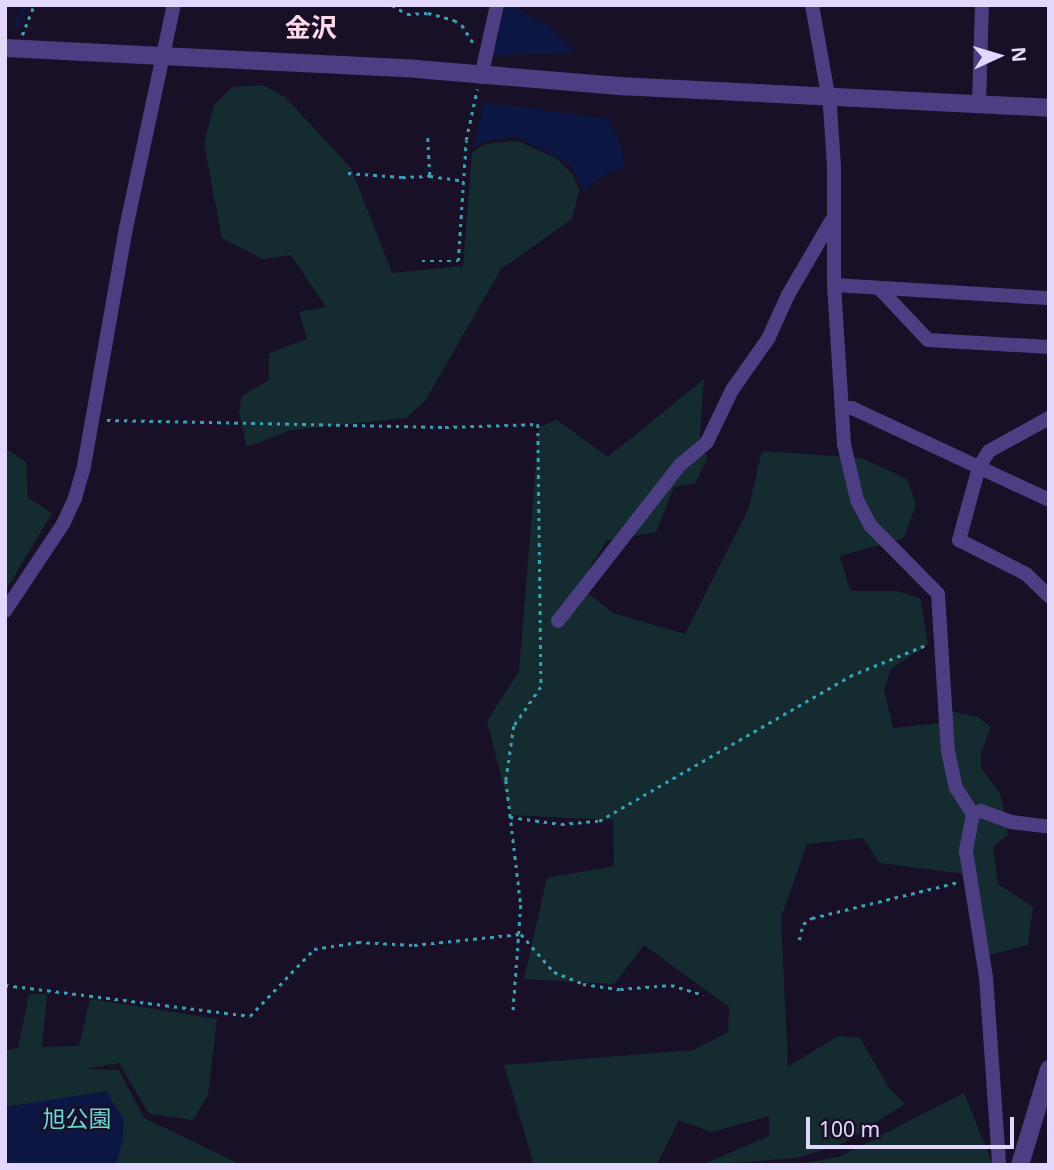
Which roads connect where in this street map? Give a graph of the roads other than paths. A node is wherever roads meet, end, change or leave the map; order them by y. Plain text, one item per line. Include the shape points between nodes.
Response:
1 (174, 5) edge
2 (497, 5) edge
3 (812, 5) edge
4 (982, 5) edge
5 (13, 48) edge
6 (163, 55) junction
7 (482, 77) junction
8 (828, 95) junction
9 (979, 104) junction
10 (1049, 108) edge
11 (832, 220) junction
12 (834, 285) junction
13 (879, 288) junction
14 (1049, 298) edge
15 (1049, 347) edge
16 (842, 408) junction
17 (1049, 418) edge
18 (979, 467) junction
19 (1049, 499) edge
20 (1049, 596) edge
21 (5, 611) edge
22 (558, 621) dead end
23 (973, 814) junction
24 (1049, 827) edge
25 (1049, 1069) edge
26 (1044, 1101) edge
27 (999, 1165) edge
28 (1020, 1165) edge

1 - 6 street
2 - 7 street
3 - 8 street
4 - 9 street
5 - 6 street
6 - 7 street
6 - 21 street via 75,498
7 - 8 street
8 - 9 street
8 - 11 street via 834,167
9 - 10 street
11 - 12 street
11 - 22 street via 768,339 732,390 707,442 680,464
12 - 13 street
12 - 16 street
13 - 14 street
13 - 15 street via 928,340
16 - 18 street via 852,408
16 - 23 street via 844,444 857,500 871,526 938,594 948,751 956,788
17 - 18 street via 989,451
18 - 19 street
18 - 20 street via 959,540 1026,574
23 - 24 street via 981,811 1012,822
23 - 27 street via 966,851 986,977
25 - 26 street
26 - 28 street

